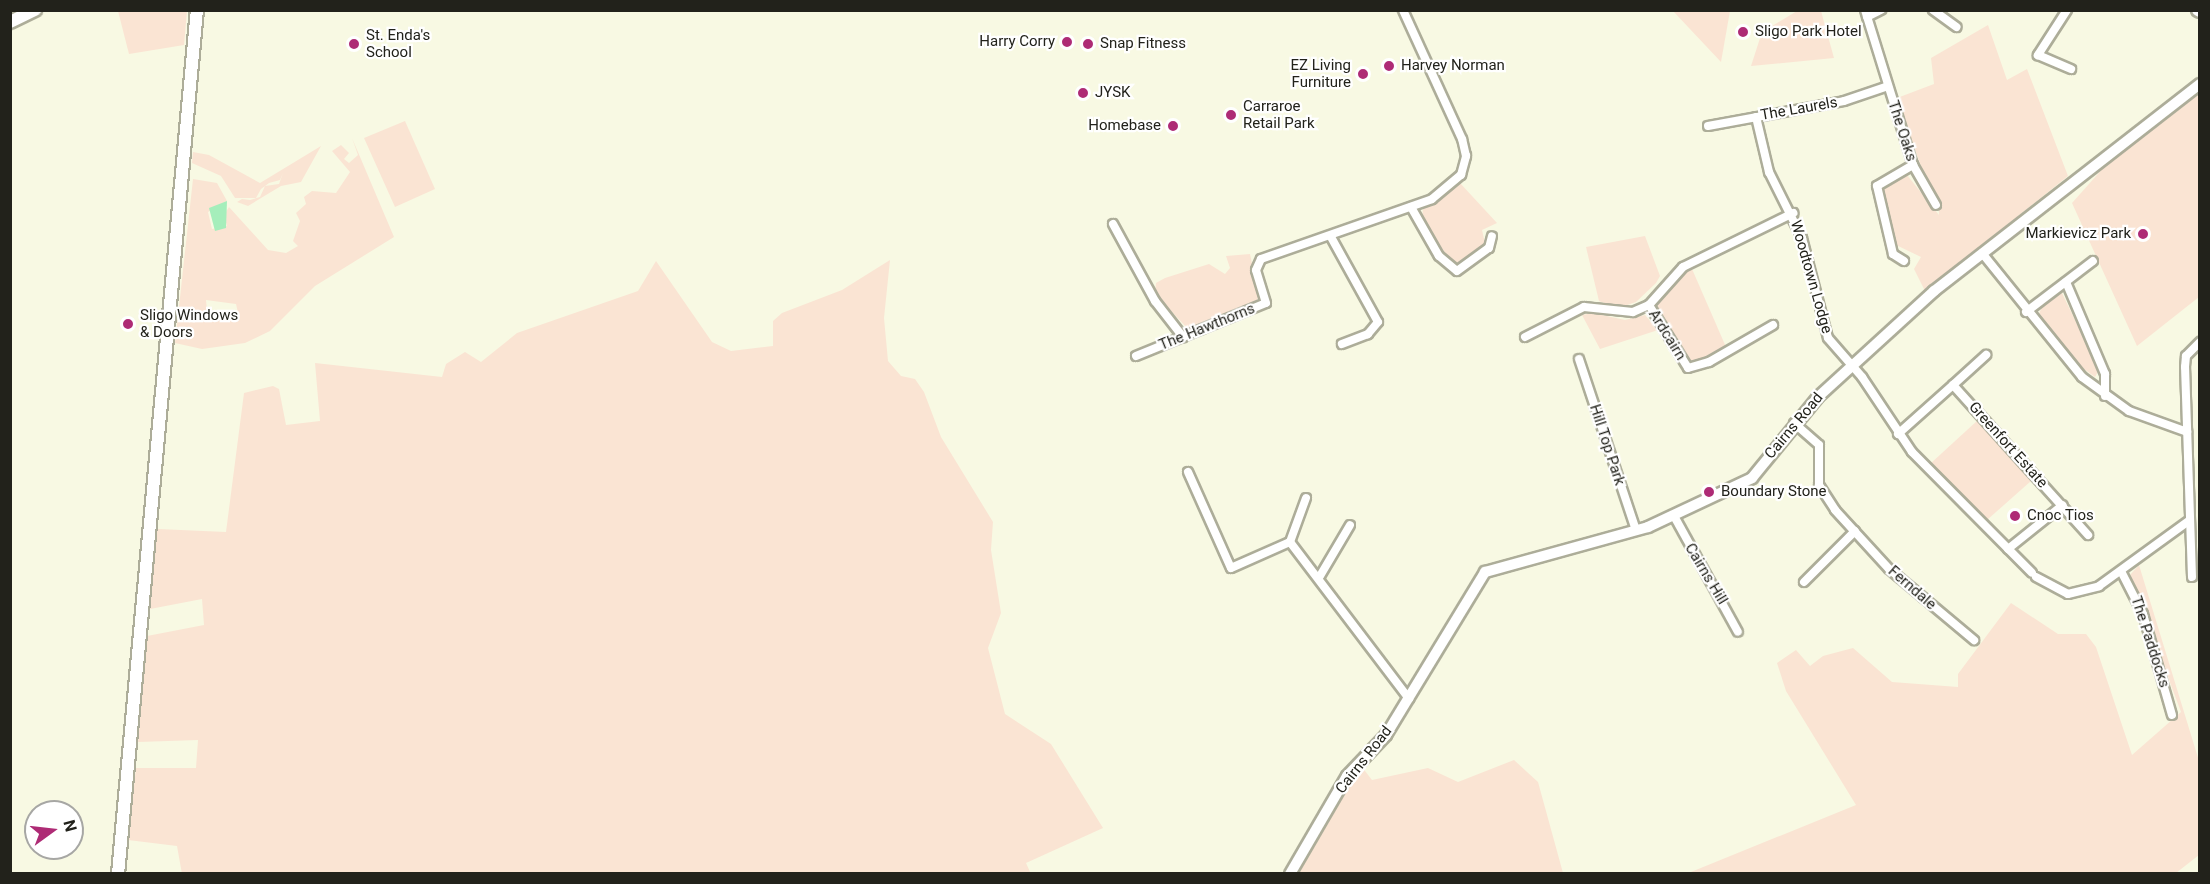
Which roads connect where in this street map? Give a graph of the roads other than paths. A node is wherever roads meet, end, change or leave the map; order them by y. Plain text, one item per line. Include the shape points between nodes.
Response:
1 (35, 10) edge
2 (197, 10) edge
3 (1403, 10) edge
4 (1881, 10) edge
5 (1933, 10) edge
6 (2067, 10) edge
7 (1866, 14) edge
8 (10, 22) edge
9 (1956, 27) dead end
10 (2071, 69) dead end
11 (2199, 84) edge
12 (1888, 86) junction
13 (1756, 117) junction
14 (1708, 126) dead end
15 (1913, 165) junction
16 (1936, 205) dead end
17 (1411, 207) junction
18 (1793, 213) junction
19 (1113, 224) dead end
20 (1492, 236) dead end
21 (1331, 237) junction
22 (1982, 253) junction
23 (1904, 261) dead end
24 (2093, 261) dead end
25 (2066, 282) junction
26 (1649, 305) junction
27 (2026, 312) junction
28 (1773, 326) dead end
29 (1183, 337) junction
30 (1525, 337) dead end
31 (2199, 342) edge
32 (1342, 344) dead end
33 (1986, 355) dead end
34 (1136, 356) dead end
35 (1579, 359) dead end
36 (1851, 366) junction
37 (1953, 385) junction
38 (2105, 396) junction
39 (1794, 423) junction
40 (2187, 432) junction
41 (1898, 434) junction
42 (1188, 472) dead end
43 (1306, 498) dead end
44 (2063, 505) junction
45 (1674, 516) junction
46 (2190, 520) junction
47 (1350, 525) dead end
48 (1636, 531) junction
49 (1855, 531) junction
50 (2088, 535) dead end
51 (1290, 542) junction
52 (2008, 549) junction
53 (2122, 573) junction
54 (1320, 576) junction
55 (2192, 577) dead end
56 (1804, 582) dead end
57 (1738, 632) dead end
58 (1974, 640) dead end
59 (1409, 699) junction
60 (2172, 715) dead end
61 (118, 873) edge
62 (1290, 873) edge

1 - 8 main road
2 - 61 main road
3 - 17 street, The Hawthorns via 1462,139 1466,156 1461,175 1432,199
4 - 7 street
5 - 9 street
6 - 10 street via 2038,55
7 - 12 street, The Oaks
11 - 22 street, Cairns Road
12 - 13 street, The Laurels via 1844,102
12 - 15 street, The Oaks
13 - 14 street, The Laurels
13 - 18 street, Woodtown Lodge via 1769,172
15 - 16 street, The Oaks
15 - 23 street via 1877,186 1893,254
17 - 20 street via 1439,256 1457,271 1489,248
17 - 21 street, The Hawthorns
18 - 26 street via 1683,267
18 - 36 street, Woodtown Lodge via 1822,326
19 - 29 street via 1144,283
21 - 29 street, The Hawthorns via 1262,259 1256,270 1266,303
21 - 32 street via 1378,322 1368,334
22 - 27 street
22 - 36 street, Cairns Road
24 - 25 street
25 - 27 street
25 - 38 street via 2105,374
26 - 28 street, Ardcairn via 1688,368 1709,362
26 - 30 street, Ardcairn via 1633,312 1584,307
27 - 38 street via 2062,357
29 - 34 street, The Hawthorns
31 - 40 street via 2186,356
33 - 37 street
35 - 48 street, Hill Top Park
36 - 39 street, Cairns Road
36 - 41 street
37 - 41 street
37 - 44 street, Greenfort Estate
38 - 40 street via 2129,411
39 - 45 street, Cairns Road via 1752,478
39 - 49 street, Ferndale via 1819,445 1821,490
40 - 46 street
41 - 52 street
42 - 51 street via 1231,567
43 - 51 street
44 - 50 street, Greenfort Estate
44 - 52 street
45 - 48 street, Cairns Road
45 - 57 street, Cairns Hill
46 - 53 street
46 - 55 street
47 - 54 street
48 - 59 street, Cairns Road via 1485,572
49 - 56 street
49 - 58 street, Ferndale via 1900,579
51 - 54 street
52 - 53 street via 2034,575 2068,594
53 - 60 street, The Paddocks via 2143,614
54 - 59 street
59 - 62 street, Cairns Road via 1386,735 1347,776

